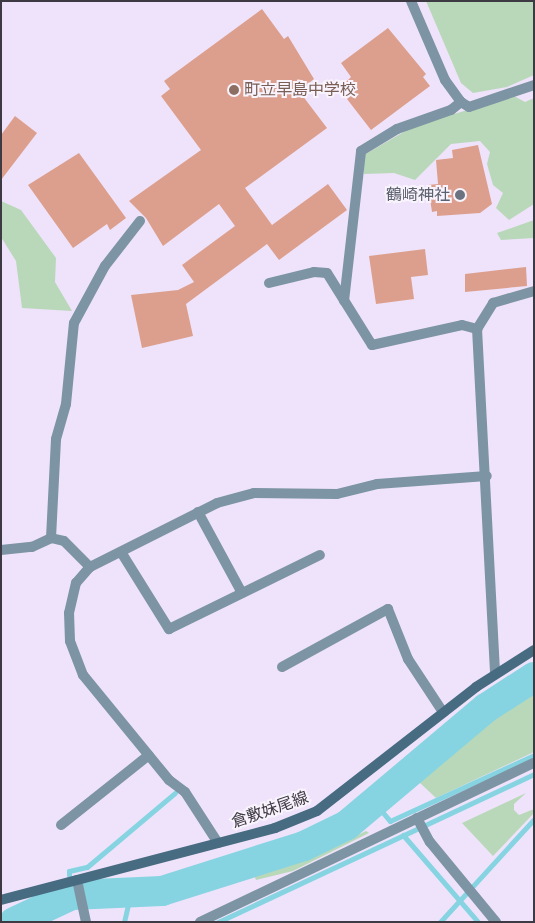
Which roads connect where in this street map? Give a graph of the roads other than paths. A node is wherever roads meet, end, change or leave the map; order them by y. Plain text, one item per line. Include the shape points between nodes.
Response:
1 (411, 1) edge
2 (534, 85) edge
3 (461, 102) junction
4 (140, 221) dead end
5 (269, 283) dead end
6 (534, 291) edge
7 (344, 301) junction
8 (477, 329) junction
9 (487, 476) junction
10 (198, 512) junction
11 (51, 538) junction
12 (1, 550) edge
13 (121, 552) junction
14 (320, 555) dead end
15 (90, 568) junction
16 (242, 593) junction
17 (534, 650) edge
18 (282, 667) dead end
19 (495, 672) junction
20 (443, 712) junction
21 (149, 755) junction
22 (534, 764) edge
23 (418, 820) junction
24 (61, 825) dead end
25 (218, 843) junction
26 (78, 884) junction
27 (1, 900) edge
28 (86, 922) edge
29 (200, 922) edge
30 (496, 922) edge

1 - 3 street via 445,80
2 - 3 street via 469,107
3 - 7 street via 451,110 397,128 361,151
4 - 11 street via 105,266 74,323 66,404 56,439
5 - 7 street via 321,270
6 - 8 street via 493,303
7 - 8 street via 372,345 462,325
8 - 9 street
9 - 10 street via 377,484 337,494 254,493
9 - 19 street
10 - 13 street
10 - 16 street
11 - 12 street via 32,547
11 - 15 street via 64,541
13 - 15 street
13 - 16 street via 169,628
14 - 16 street
15 - 21 street via 71,594 70,641 76,660
17 - 19 main road, 倉敷妹尾線
18 - 20 street via 388,609 408,659
19 - 20 main road, 倉敷妹尾線
20 - 25 main road, 倉敷妹尾線 via 317,811
21 - 24 street
21 - 25 street via 185,792
22 - 23 street
23 - 29 street
23 - 30 street via 423,831
25 - 26 main road, 倉敷妹尾線
26 - 27 main road, 倉敷妹尾線
26 - 28 street

